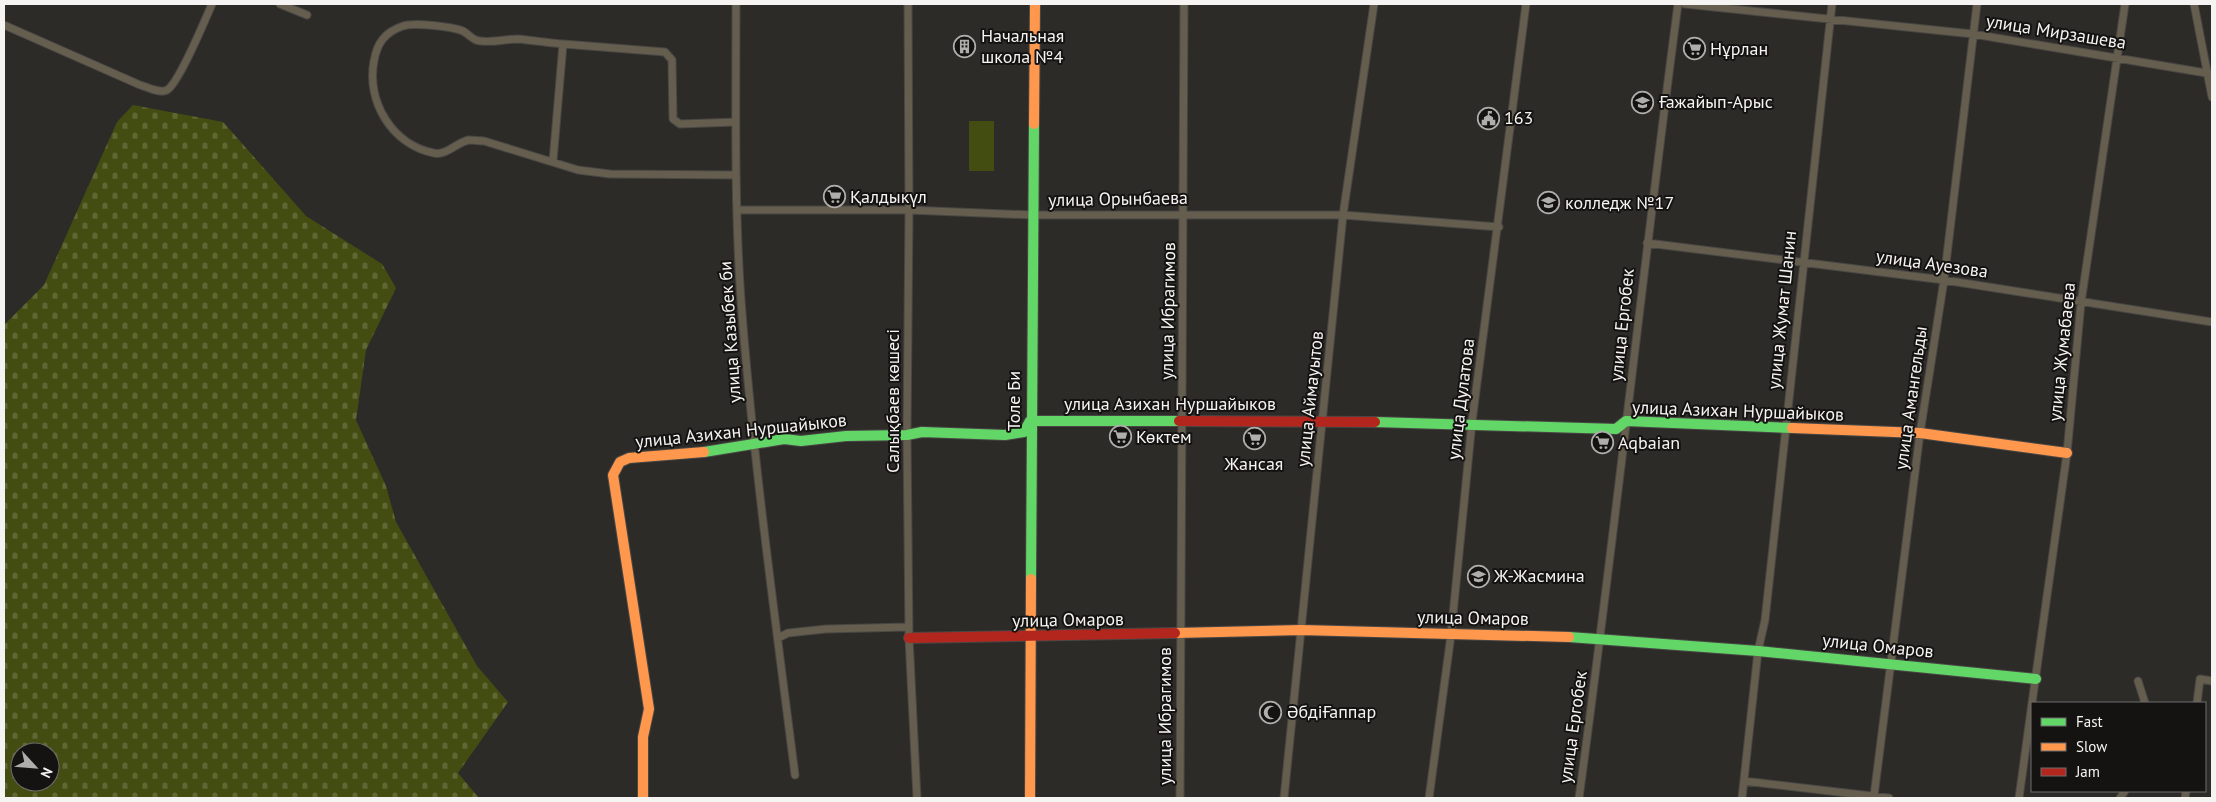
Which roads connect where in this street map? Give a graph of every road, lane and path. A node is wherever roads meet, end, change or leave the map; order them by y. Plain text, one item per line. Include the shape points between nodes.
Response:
1 (212, 4) edge
2 (280, 4) edge
3 (736, 4) edge
4 (908, 4) edge
5 (1035, 4) edge
6 (1184, 4) edge
7 (1374, 4) edge
8 (1526, 4) edge
9 (1678, 4) edge
10 (1686, 4) edge
11 (1832, 4) edge
12 (1977, 4) edge
13 (2125, 4) edge
14 (2194, 4) edge
15 (307, 15) dead end
16 (1830, 18) junction
17 (4, 25) edge
18 (1973, 34) junction
19 (563, 44) junction
20 (2118, 57) junction
21 (2212, 74) edge
22 (2212, 97) edge
23 (736, 122) junction
24 (553, 161) junction
25 (736, 174) junction
26 (737, 210) junction
27 (909, 210) junction
28 (1184, 214) junction
29 (1032, 215) junction
30 (1343, 215) junction
31 (1499, 227) junction
32 (1647, 242) junction
33 (1802, 262) junction
34 (1944, 280) junction
35 (2081, 303) junction
36 (2212, 322) edge
37 (1324, 420) junction
38 (1030, 421) junction
39 (1181, 421) junction
40 (1626, 421) junction
41 (1472, 422) junction
42 (1785, 429) junction
43 (1920, 433) junction
44 (907, 435) junction
45 (753, 445) junction
46 (2067, 453) junction
47 (908, 627) junction
48 (1301, 630) junction
49 (1180, 633) junction
50 (1451, 635) junction
51 (1029, 637) junction
52 (778, 638) junction
53 (908, 638) junction
54 (1601, 638) junction
55 (1758, 651) junction
56 (1892, 663) junction
57 (2036, 679) junction
58 (2138, 681) dead end
59 (2212, 681) edge
60 (2032, 702) edge
61 (2145, 702) edge
62 (2197, 702) edge
63 (2031, 710) edge
64 (795, 775) dead end
65 (1744, 781) junction
66 (1874, 796) junction
67 (643, 798) edge
68 (917, 798) edge
69 (1030, 798) edge
70 (1180, 798) edge
71 (1284, 798) edge
72 (1428, 798) edge
73 (1579, 798) edge
74 (1742, 798) edge
75 (1889, 798) edge
76 (2019, 798) edge

1 - 17 street via 177,78 167,90 160,91
2 - 15 street
3 - 23 street, улица Казыбек би
4 - 27 street, Салықбаев көшесі
5 - 29 street, Толе Би
6 - 28 street, улица Ибрагимов
7 - 30 street, улица Аймауытов
8 - 31 street, улица Дулатова
9 - 32 street, улица Ергобек
10 - 16 street, улица Мирзашева
11 - 16 street, улица Жумат Шанин
12 - 18 street, улица Амангельды
13 - 20 street, улица Жумабаева
14 - 22 street
16 - 18 street, улица Мирзашева
16 - 33 street, улица Жумат Шанин
18 - 20 street, улица Мирзашева
18 - 34 street, улица Амангельды
19 - 23 street via 665,52 672,60 673,119 676,123
19 - 24 street
19 - 24 street via 516,39 476,40 462,31 435,25 406,25 390,31 381,40 372,73 374,96 384,118 410,144 439,154 468,140 484,141
20 - 21 street, улица Мирзашева
20 - 35 street, улица Жумабаева
23 - 25 street, улица Казыбек би
24 - 25 street via 578,170 610,174
25 - 26 street, улица Казыбек би
26 - 27 street, улица Орынбаева
26 - 45 street, улица Казыбек би
27 - 29 street, улица Орынбаева
27 - 44 street, Салықбаев көшесі
28 - 29 street, улица Орынбаева
28 - 30 street, улица Орынбаева
28 - 39 street, улица Ибрагимов
29 - 38 street, Толе Би
30 - 31 street, улица Орынбаева
30 - 37 street, улица Аймауытов
31 - 41 street, улица Дулатова
32 - 33 street, улица Ауезова
32 - 40 street, улица Ергобек
33 - 34 street, улица Ауезова
33 - 42 street, улица Жумат Шанин
34 - 35 street, улица Ауезова
34 - 43 street, улица Амангельды
35 - 36 street, улица Ауезова
35 - 46 street, улица Жумабаева
37 - 39 street, улица Азихан Нуршайыков
37 - 41 street, улица Азихан Нуршайыков
37 - 48 street, улица Аймауытов
38 - 39 street, улица Азихан Нуршайыков
38 - 44 street, улица Азихан Нуршайыков via 1024,432 1005,435 922,432
38 - 51 street, Толе Би
39 - 49 street, улица Ибрагимов
40 - 41 street, улица Азихан Нуршайыков via 1616,428
40 - 42 street, улица Азихан Нуршайыков
40 - 54 street, улица Ергобек
41 - 50 street, улица Дулатова
42 - 43 street, улица Азихан Нуршайыков
42 - 55 street, улица Жумат Шанин via 1765,620
43 - 46 street, улица Азихан Нуршайыков
43 - 56 street, улица Амангельды
44 - 45 street, улица Азихан Нуршайыков via 801,441 784,439
44 - 47 street, Салықбаев көшесі
45 - 52 street, улица Казыбек би
45 - 67 street, улица Азихан Нуршайыков via 629,458 620,462 613,475 649,709 643,737
46 - 57 street, улица Жумабаева
47 - 52 street via 826,629 788,633
47 - 53 street, Салықбаев көшесі
48 - 49 street, улица Омаров
48 - 50 street, улица Омаров
48 - 71 street, улица Аймауытов
49 - 51 street, улица Омаров
49 - 70 street, улица Ибрагимов
50 - 54 street, улица Омаров via 1480,633
50 - 72 street, улица Дулатова
51 - 53 street, улица Омаров
51 - 69 street, Толе Би
52 - 64 street, улица Казыбек би
53 - 68 street, Салықбаев көшесі
54 - 55 street, улица Омаров
54 - 73 street, улица Ергобек
55 - 56 street, улица Омаров
55 - 65 street, улица Жумат Шанин
56 - 57 street, улица Омаров
56 - 66 street, улица Амангельды
57 - 60 street, улица Жумабаева
58 - 61 street
59 - 62 street via 2200,679
63 - 76 street, улица Жумабаева
65 - 66 street
65 - 74 street, улица Жумат Шанин
66 - 75 street

